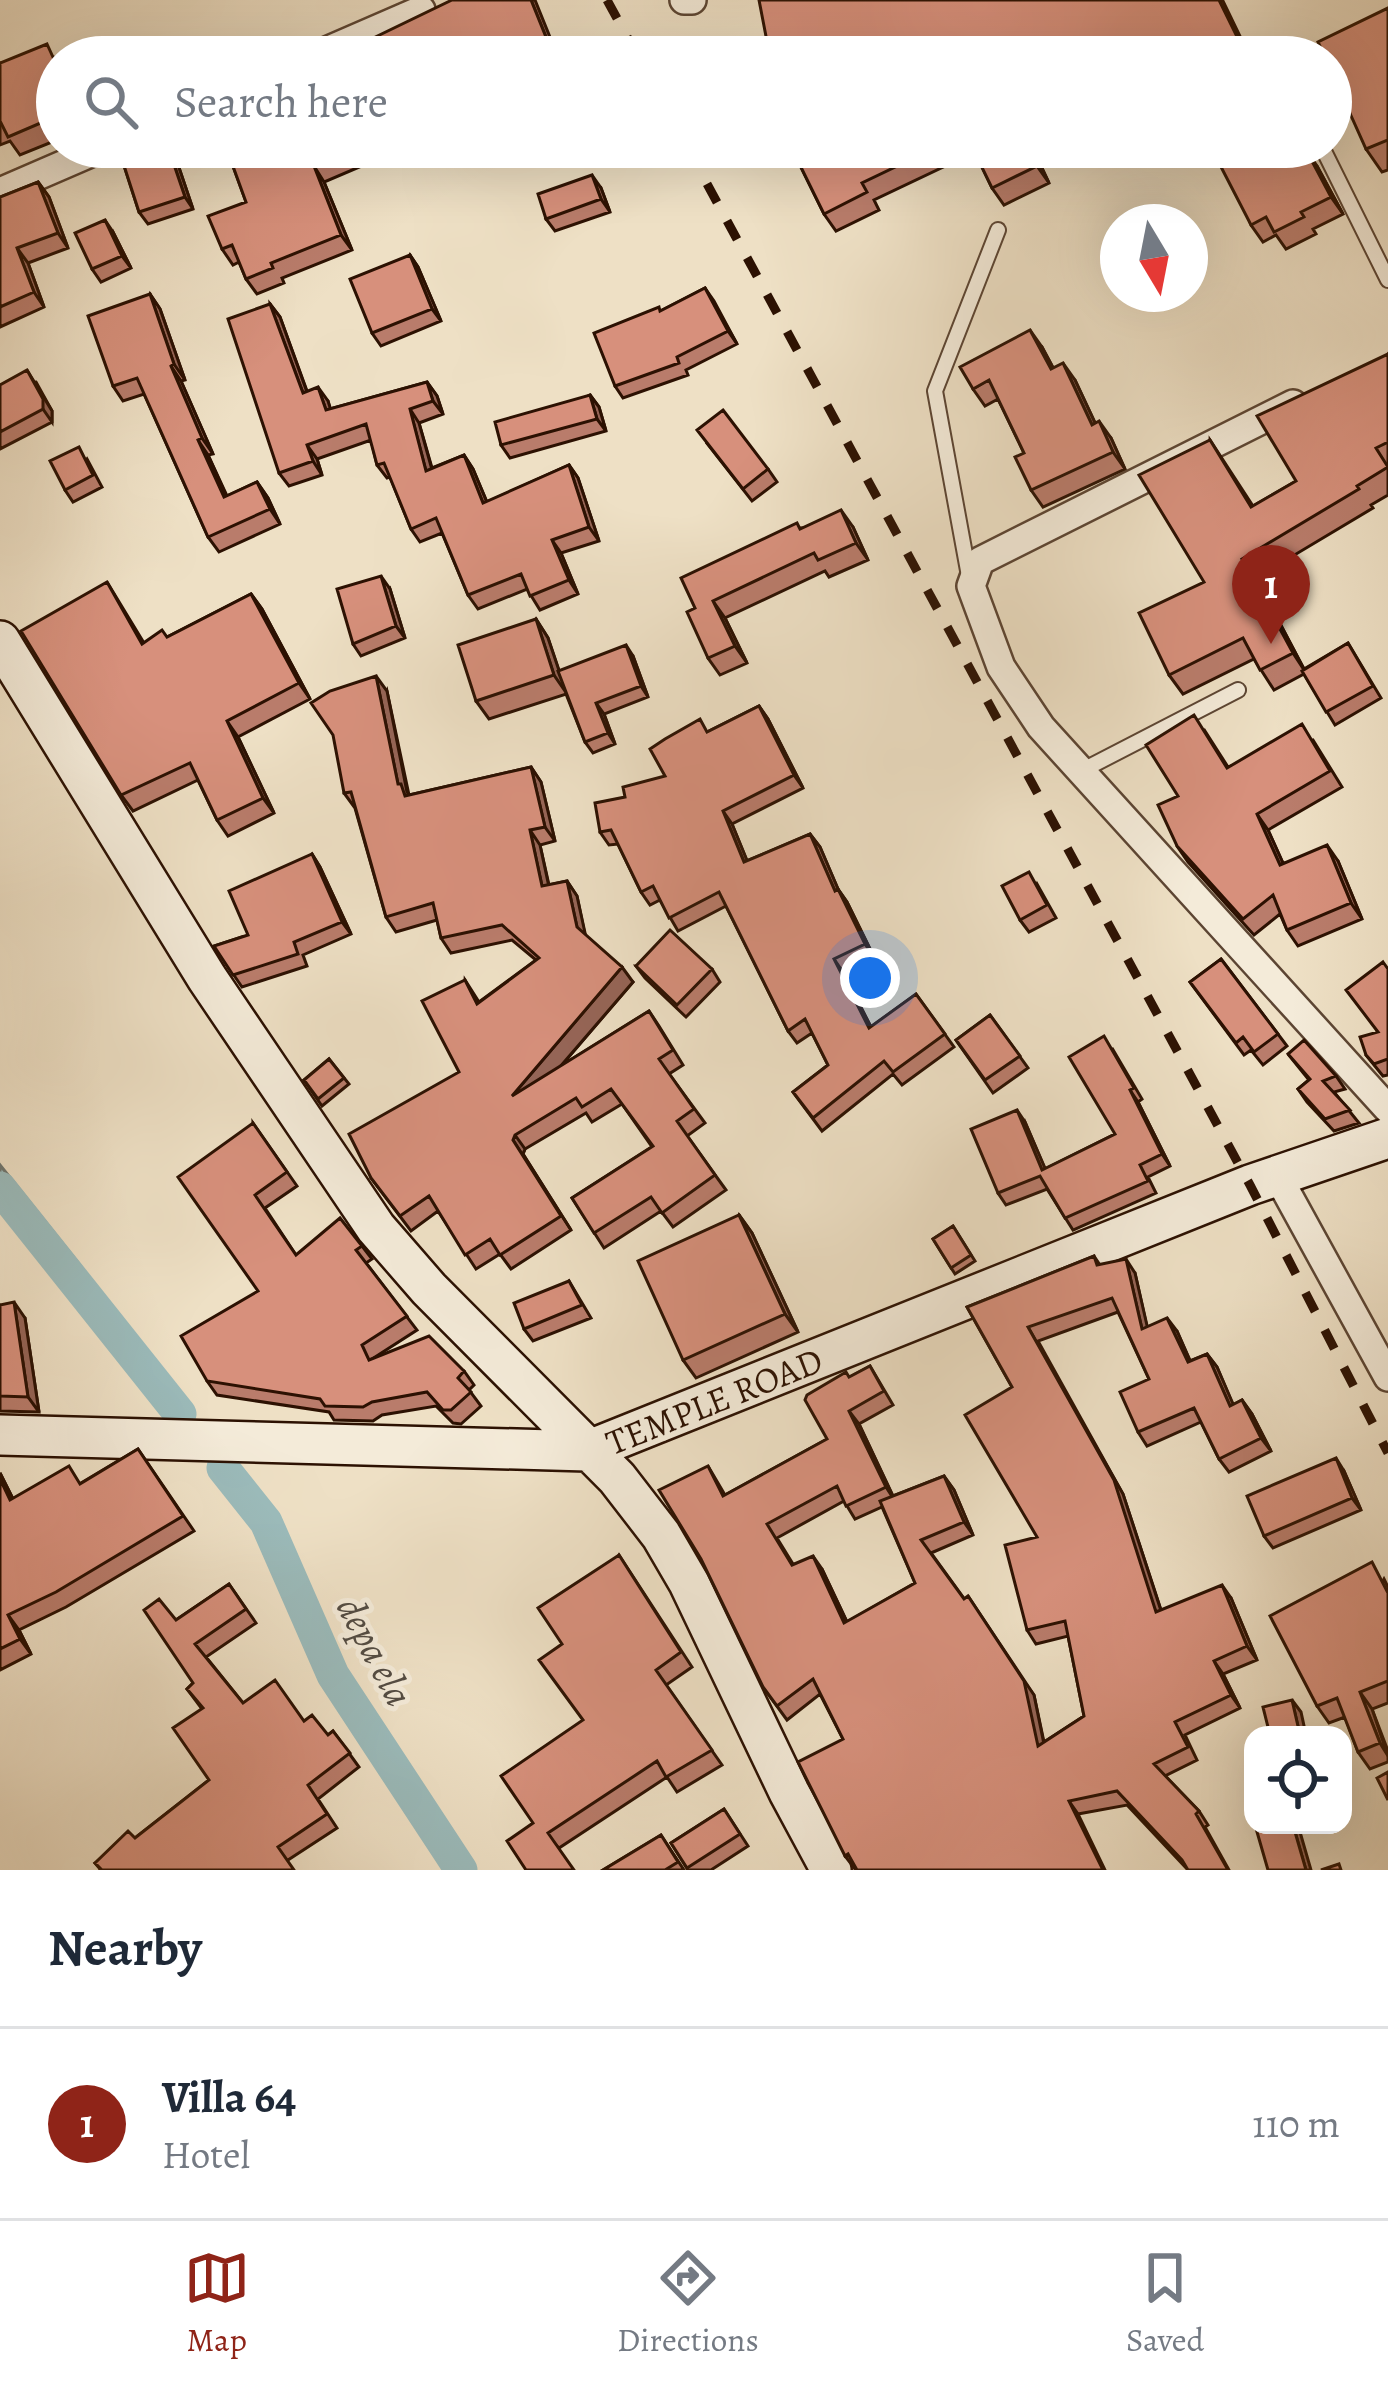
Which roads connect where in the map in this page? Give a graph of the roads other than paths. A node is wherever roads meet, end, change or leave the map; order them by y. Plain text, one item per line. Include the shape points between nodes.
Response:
1 (421, 10) edge
2 (361, 36) edge
3 (55, 168) edge
4 (1332, 168) edge
5 (0, 192) edge
6 (998, 230) dead end
7 (1388, 280) edge
8 (1327, 388) edge
9 (971, 586) junction
10 (0, 640) edge
11 (1238, 690) dead end
12 (1081, 771) junction
13 (1388, 1109) edge
14 (1388, 1138) edge
15 (1277, 1175) junction
16 (1388, 1377) edge
17 (0, 1435) edge
18 (587, 1451) junction
19 (831, 1870) edge

1 - 2 street
3 - 5 street
4 - 7 lane
6 - 9 lane via 935,391
8 - 9 street via 980,561
9 - 12 street via 1001,667
10 - 18 street via 207,978 376,1228
11 - 12 lane
12 - 13 street
14 - 15 street, TEMPLE ROAD
15 - 16 street
15 - 18 street, TEMPLE ROAD
17 - 18 street, TEMPLE ROAD
18 - 19 street via 670,1551

